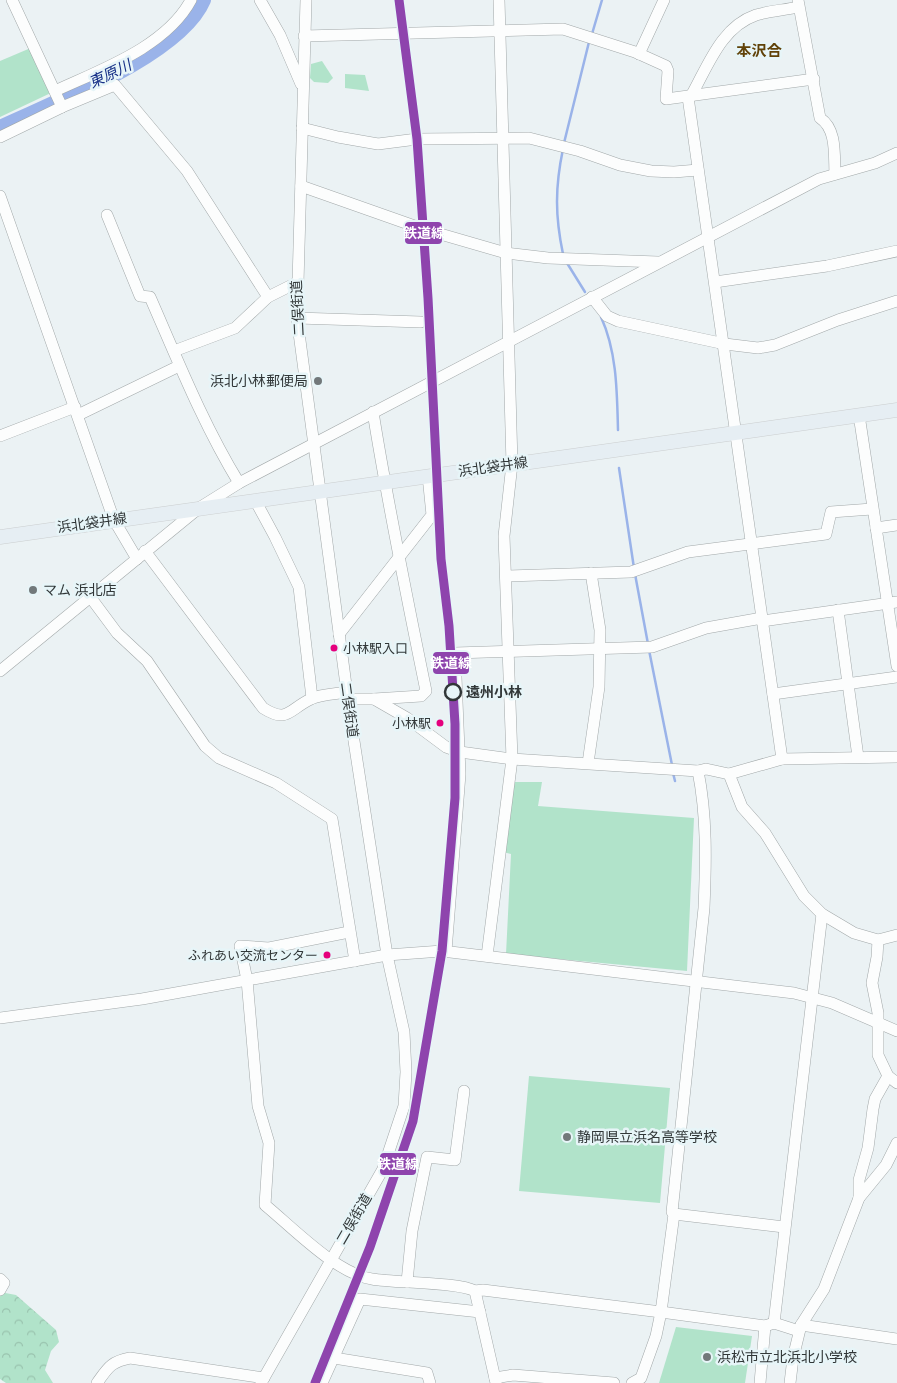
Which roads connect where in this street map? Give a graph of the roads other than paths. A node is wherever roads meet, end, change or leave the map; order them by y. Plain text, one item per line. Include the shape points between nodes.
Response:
1 (12, 0) edge
2 (191, 0) edge
3 (260, 0) edge
4 (306, 0) edge
5 (499, 0) edge
6 (664, 0) edge
7 (798, 4) edge
8 (499, 30) junction
9 (304, 36) junction
10 (638, 54) junction
11 (814, 80) junction
12 (302, 86) junction
13 (55, 92) junction
14 (690, 96) junction
15 (62, 107) junction
16 (302, 128) junction
17 (502, 137) junction
18 (0, 138) edge
19 (897, 153) edge
20 (698, 170) junction
21 (835, 174) junction
22 (301, 186) junction
23 (0, 196) edge
24 (108, 215) dead end
25 (709, 236) junction
26 (897, 251) edge
27 (506, 253) junction
28 (660, 262) junction
29 (715, 282) junction
30 (296, 283) junction
31 (268, 296) junction
32 (592, 297) junction
33 (897, 301) edge
34 (297, 318) junction
35 (421, 322) dead end
36 (508, 342) junction
37 (725, 344) junction
38 (174, 351) junction
39 (179, 366) junction
40 (897, 410) edge
41 (76, 411) junction
42 (373, 412) junction
43 (859, 415) junction
44 (735, 433) junction
45 (0, 436) edge
46 (313, 444) junction
47 (512, 464) junction
48 (428, 476) junction
49 (384, 482) junction
50 (239, 483) junction
51 (320, 492) junction
52 (255, 500) junction
53 (199, 508) junction
54 (872, 509) junction
55 (114, 520) junction
56 (897, 525) edge
57 (876, 528) junction
58 (0, 537) edge
59 (751, 544) junction
60 (141, 555) junction
61 (401, 558) junction
62 (591, 573) junction
63 (506, 576) junction
64 (91, 598) junction
65 (893, 602) edge
66 (838, 610) junction
67 (762, 620) junction
68 (339, 634) junction
69 (599, 648) junction
70 (508, 651) junction
71 (897, 666) edge
72 (0, 671) edge
73 (897, 677) edge
74 (848, 683) junction
75 (773, 694) junction
76 (347, 696) junction
77 (312, 698) junction
78 (374, 699) junction
79 (460, 752) junction
80 (858, 757) junction
81 (897, 757) edge
82 (512, 759) junction
83 (782, 759) junction
84 (588, 763) junction
85 (698, 771) junction
86 (729, 774) junction
87 (822, 914) junction
88 (349, 932) junction
89 (897, 935) edge
90 (878, 940) junction
91 (446, 951) junction
92 (387, 955) junction
93 (487, 956) junction
94 (355, 961) junction
95 (247, 980) junction
96 (698, 981) junction
97 (812, 997) junction
98 (0, 1018) edge
99 (877, 1022) junction
100 (897, 1031) edge
101 (893, 1079) edge
102 (464, 1091) dead end
103 (897, 1143) edge
104 (859, 1198) junction
105 (674, 1214) junction
106 (784, 1227) junction
107 (331, 1259) junction
108 (0, 1279) edge
109 (407, 1282) junction
110 (0, 1290) edge
111 (475, 1291) junction
112 (480, 1312) junction
113 (661, 1312) junction
114 (769, 1324) junction
115 (800, 1328) junction
116 (897, 1339) edge
117 (334, 1358) junction
118 (262, 1380) edge
119 (495, 1381) edge
120 (97, 1383) edge
121 (322, 1383) edge
122 (430, 1383) edge
123 (614, 1383) edge
124 (632, 1383) edge
125 (760, 1383) edge
126 (790, 1383) edge

1 - 13 street
2 - 13 street via 143,49
3 - 12 street via 280,35
4 - 9 street, 二俣街道
5 - 8 street
6 - 10 street
7 - 11 street
7 - 14 street via 756,15 727,34
8 - 9 street
8 - 10 street via 563,29
8 - 17 street
9 - 12 street, 二俣街道
10 - 14 street via 666,66 666,99
11 - 14 street
11 - 21 street via 820,118 829,124 831,131
12 - 16 street, 二俣街道
13 - 15 street
14 - 20 street
15 - 18 street
15 - 31 street via 115,85 187,171
16 - 17 street via 378,144 417,139
16 - 22 street, 二俣街道
17 - 20 street via 529,138 651,171
17 - 27 street
19 - 21 street
20 - 25 street
21 - 25 street via 819,179
22 - 27 street via 423,229
22 - 30 street, 二俣街道
23 - 41 street
24 - 38 street via 140,296 150,297
25 - 28 street
25 - 29 street
26 - 29 street via 827,266
27 - 28 street via 548,258
27 - 36 street
28 - 32 street
29 - 37 street
30 - 31 street
30 - 34 street, 二俣街道
31 - 38 street via 235,328
32 - 36 street
32 - 37 street via 607,316 618,321
33 - 37 street via 775,345 758,348
34 - 35 street
34 - 46 street, 二俣街道
36 - 42 street
36 - 47 street
37 - 44 street
38 - 39 street
39 - 41 street
39 - 50 street via 213,441
40 - 43 main road, 浜北袋井線
41 - 45 street
41 - 55 street
42 - 46 street
42 - 49 street
43 - 44 main road, 浜北袋井線
43 - 54 street
44 - 47 main road, 浜北袋井線
44 - 59 street
46 - 50 street
46 - 51 street, 二俣街道
47 - 48 main road, 浜北袋井線
47 - 63 street via 504,536
48 - 49 main road, 浜北袋井線
48 - 61 street via 432,514
49 - 51 main road, 浜北袋井線
49 - 61 street
50 - 53 street
51 - 52 main road, 浜北袋井線
51 - 68 street, 二俣街道
52 - 53 main road, 浜北袋井線
52 - 77 street via 299,587
53 - 55 main road, 浜北袋井線
53 - 60 street
54 - 57 street
54 - 59 street via 831,512 826,534
55 - 58 main road, 浜北袋井線
55 - 60 street
56 - 57 street
57 - 65 street
59 - 62 street via 688,552 634,571
59 - 67 street
60 - 64 street
60 - 77 street via 262,708 280,716
61 - 68 street
61 - 78 street via 426,691 421,696
62 - 63 street
62 - 69 street via 600,630
63 - 70 street
64 - 72 street
64 - 88 street via 117,633 147,661 205,746 219,758 276,783 332,819
65 - 66 street
65 - 71 street
66 - 67 street
66 - 74 street
67 - 69 street via 706,628 649,647
67 - 75 street
68 - 76 street, 二俣街道
69 - 70 street
69 - 84 street via 599,687
70 - 79 street via 455,653
70 - 82 street
73 - 74 street
74 - 75 street
74 - 80 street
75 - 83 street
76 - 77 street
76 - 78 street
76 - 92 street, 二俣街道
78 - 79 street
79 - 82 street
79 - 91 street
80 - 81 street
80 - 83 street
82 - 84 street
82 - 93 street
83 - 86 street
84 - 85 street
85 - 86 street via 706,769
85 - 96 street via 706,858
86 - 87 street via 742,807 765,833 804,896
87 - 90 street via 854,933
87 - 97 street
88 - 94 street
88 - 95 street via 269,948 240,946
89 - 90 street
90 - 99 street via 872,983
91 - 92 street
91 - 93 street
92 - 94 street
92 - 107 street, 二俣街道 via 404,1032 404,1106 383,1169
93 - 96 street
94 - 95 street
95 - 98 street via 142,999
95 - 107 street via 258,1106 269,1143 266,1205
96 - 97 street via 767,988
96 - 105 street
97 - 99 street
97 - 106 street
99 - 100 street
99 - 101 street via 878,1055
101 - 104 street via 875,1099
102 - 109 street via 455,1160 427,1157 412,1231
103 - 104 street via 886,1165
104 - 115 street via 824,1289
105 - 106 street
105 - 113 street
106 - 114 street
107 - 109 street via 359,1276
107 - 118 street, 二俣街道
108 - 110 street via 4,1283
109 - 111 street
111 - 112 street
111 - 113 street
112 - 117 street via 360,1299
112 - 119 street
113 - 114 street
113 - 124 street via 641,1378
114 - 115 street
114 - 125 street
115 - 116 street
115 - 126 street
117 - 121 street
117 - 122 street via 428,1374
118 - 120 street via 130,1358 116,1360
119 - 123 street via 513,1375

